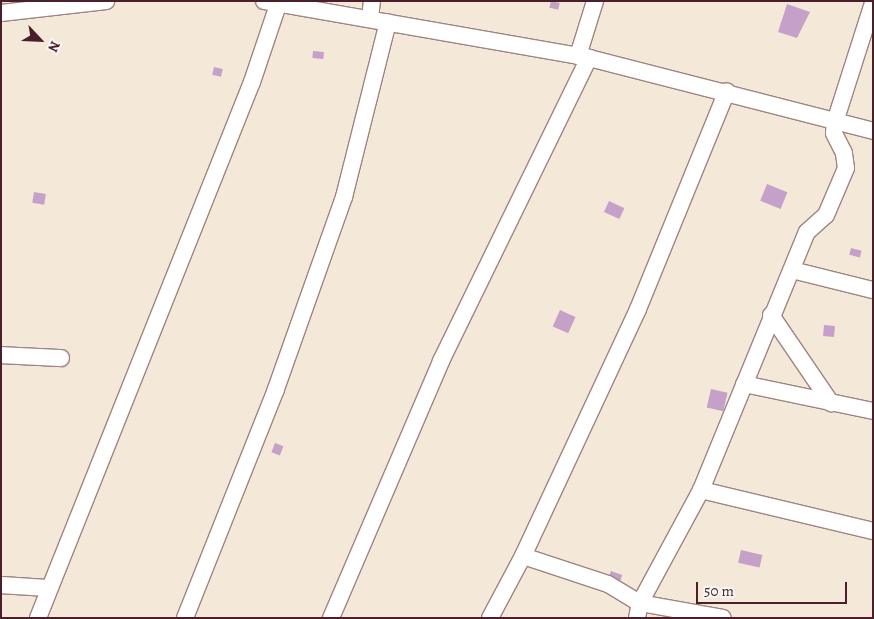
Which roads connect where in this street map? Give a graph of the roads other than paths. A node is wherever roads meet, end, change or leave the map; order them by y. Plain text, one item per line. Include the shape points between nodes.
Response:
1 (106, 1) edge
2 (264, 1) edge
3 (372, 1) edge
4 (595, 1) edge
5 (279, 2) edge
6 (873, 3) edge
7 (1, 13) edge
8 (370, 18) junction
9 (388, 22) junction
10 (583, 57) junction
11 (727, 91) junction
12 (835, 122) junction
13 (873, 131) edge
14 (792, 270) junction
15 (873, 290) edge
16 (771, 315) junction
17 (1, 356) edge
18 (61, 358) dead end
19 (744, 384) junction
20 (831, 403) junction
21 (873, 410) edge
22 (701, 490) junction
23 (873, 530) edge
24 (523, 556) junction
25 (1, 585) edge
26 (47, 588) junction
27 (639, 610) edge
28 (38, 618) edge
29 (186, 618) edge
30 (331, 618) edge
31 (490, 618) edge
32 (723, 618) edge

1 - 7 street
2 - 5 street
3 - 8 street
4 - 10 street
5 - 8 street
5 - 26 street via 252,82 200,214
6 - 12 street
8 - 9 street
9 - 10 street
9 - 29 street via 344,197 276,389
10 - 11 street
10 - 30 street via 441,361
11 - 12 street
11 - 24 street via 638,308
12 - 13 street
12 - 14 street via 834,133 844,153 846,168 826,215 807,232
14 - 15 street
14 - 16 street
16 - 19 street
16 - 20 street
17 - 18 street
19 - 20 street
19 - 22 street
20 - 21 street
22 - 23 street
22 - 27 street
24 - 27 street via 608,584
24 - 31 street
25 - 26 street
26 - 28 street
27 - 32 street

